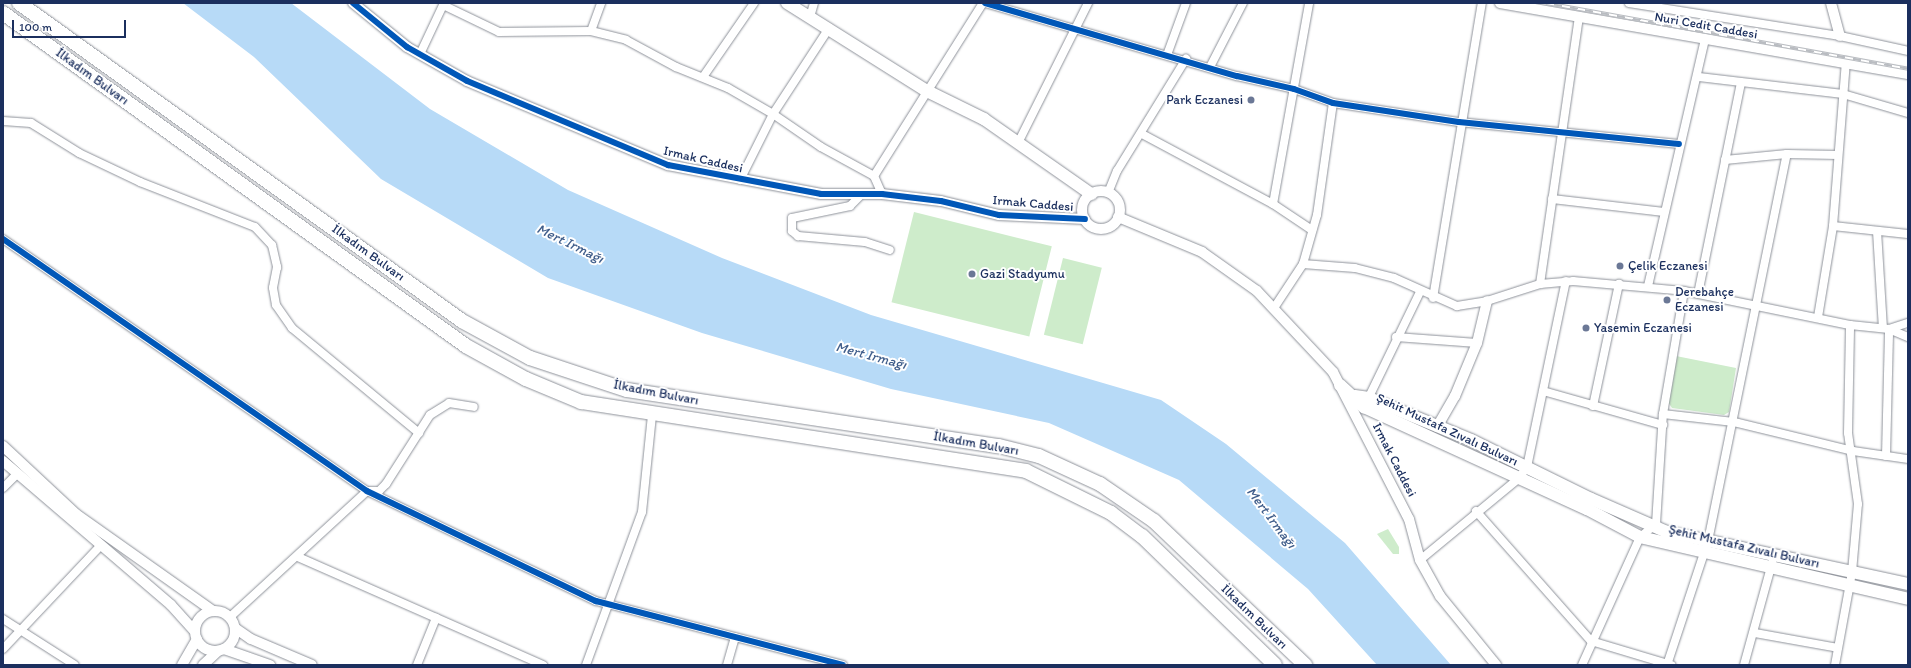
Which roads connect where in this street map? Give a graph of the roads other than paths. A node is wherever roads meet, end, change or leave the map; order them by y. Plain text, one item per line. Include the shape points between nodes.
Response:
1 (19, 3) edge
2 (353, 3) edge
3 (602, 3) edge
4 (754, 3) edge
5 (787, 3) edge
6 (814, 3) edge
7 (984, 3) edge
8 (1088, 3) edge
9 (1186, 3) edge
10 (1243, 3) edge
11 (1309, 3) edge
12 (1482, 3) edge
13 (1500, 3) edge
14 (1629, 3) edge
15 (1830, 3) edge
16 (443, 4) edge
17 (3, 13) edge
18 (810, 17) junction
19 (1579, 17) junction
20 (829, 28) junction
21 (1076, 30) junction
22 (591, 31) junction
23 (1840, 36) junction
24 (1705, 40) junction
25 (1908, 51) edge
26 (420, 54) junction
27 (1167, 55) junction
28 (1186, 59) junction
29 (1846, 62) junction
30 (1210, 67) junction
31 (1908, 74) edge
32 (703, 77) junction
33 (1699, 77) junction
34 (1741, 82) junction
35 (1294, 89) junction
36 (927, 91) junction
37 (1843, 94) junction
38 (1333, 103) junction
39 (1908, 113) edge
40 (773, 114) junction
41 (3, 121) edge
42 (1459, 122) junction
43 (1561, 133) junction
44 (1142, 134) junction
45 (1018, 143) junction
46 (1679, 144) junction
47 (1787, 154) junction
48 (1838, 156) junction
49 (1725, 160) junction
50 (874, 176) junction
51 (740, 180) junction
52 (1108, 192) junction
53 (882, 194) junction
54 (1091, 194) junction
55 (860, 196) junction
56 (1552, 199) junction
57 (1273, 204) junction
58 (1664, 212) junction
59 (1118, 217) junction
60 (1085, 219) junction
61 (1833, 226) junction
62 (1312, 230) junction
63 (1877, 231) junction
64 (1908, 234) edge
65 (3, 239) edge
66 (890, 250) dead end
67 (1303, 264) junction
68 (1566, 282) junction
69 (1540, 284) junction
70 (1619, 284) junction
71 (1648, 286) junction
72 (1684, 291) junction
73 (1420, 292) junction
74 (1698, 294) junction
75 (1433, 298) junction
76 (1487, 301) junction
77 (1755, 303) junction
78 (1274, 308) junction
79 (1818, 317) junction
80 (1908, 323) edge
81 (1850, 325) junction
82 (1886, 329) junction
83 (1396, 337) junction
84 (1908, 337) edge
85 (1477, 343) junction
86 (1340, 385) junction
87 (1544, 391) junction
88 (1367, 402) junction
89 (1594, 406) junction
90 (474, 407) dead end
91 (1663, 414) junction
92 (652, 415) junction
93 (1734, 422) junction
94 (1663, 425) junction
95 (1437, 426) junction
96 (419, 433) junction
97 (3, 446) edge
98 (1853, 451) junction
99 (1886, 456) junction
100 (1908, 460) edge
101 (3, 461) edge
102 (1527, 467) junction
103 (18, 474) junction
104 (1518, 479) junction
105 (3, 488) edge
106 (367, 491) junction
107 (1476, 511) junction
108 (1656, 524) junction
109 (1640, 537) junction
110 (1708, 541) junction
111 (100, 546) junction
112 (1704, 554) junction
113 (298, 557) junction
114 (1420, 560) junction
115 (1773, 562) junction
116 (1852, 572) junction
117 (1849, 584) junction
118 (1908, 584) edge
119 (1908, 599) edge
120 (606, 604) junction
121 (213, 612) junction
122 (230, 617) junction
123 (436, 618) junction
124 (3, 619) edge
125 (235, 628) junction
126 (21, 630) junction
127 (1754, 633) junction
128 (196, 635) junction
129 (735, 637) junction
130 (1591, 641) junction
131 (1838, 648) junction
132 (3, 649) edge
133 (221, 650) junction
134 (1669, 664) edge
135 (75, 665) edge
136 (182, 665) edge
137 (203, 665) edge
138 (270, 665) edge
139 (312, 665) edge
140 (417, 665) edge
141 (543, 665) edge
142 (586, 665) edge
143 (727, 665) edge
144 (843, 665) edge
145 (1275, 665) edge
146 (1305, 665) edge
147 (1496, 665) edge
148 (1582, 665) edge
149 (1744, 665) edge
150 (1835, 665) edge

1 - 146 highway, İlkadım Bulvarı via 462,321 530,358 627,390 999,446 1040,456 1100,484 1154,521
2 - 26 street, Irmak Caddesi
3 - 22 street
4 - 32 street
5 - 18 main road
6 - 18 street
7 - 21 street
7 - 36 street
8 - 21 street
9 - 27 street
10 - 30 street
11 - 35 street
12 - 42 street
13 - 19 street, Nuri Cedit Caddesi
14 - 23 street
15 - 23 street
16 - 22 street via 499,32
16 - 26 street
17 - 92 highway, İlkadım Bulvarı via 466,346 526,379 581,402
18 - 20 main road
19 - 24 street, Nuri Cedit Caddesi
19 - 43 street
20 - 36 main road
20 - 40 street
21 - 27 street
21 - 45 street
22 - 32 street via 626,40 676,67
23 - 25 street
24 - 29 street, Nuri Cedit Caddesi
24 - 33 street
26 - 51 street, Irmak Caddesi via 466,81 668,165
27 - 28 street
28 - 30 street
28 - 44 street
29 - 31 street, Nuri Cedit Caddesi
29 - 37 street
30 - 35 street
32 - 40 street
33 - 34 street
33 - 46 street
34 - 37 street
34 - 49 street
35 - 38 street
35 - 57 street via 1284,129
36 - 45 main road via 984,119
36 - 50 street
37 - 39 street
37 - 48 street
38 - 42 street
38 - 62 street via 1317,215
40 - 50 street via 821,147
40 - 51 street
41 - 96 street via 31,123 79,153 140,182 255,227 272,246 277,267 273,288 276,306 292,328
42 - 43 street
42 - 75 street
43 - 46 street
43 - 56 street
44 - 52 street via 1117,171
44 - 57 street
45 - 54 main road
46 - 58 street
47 - 48 street
47 - 49 street
47 - 77 street
48 - 61 street
49 - 74 street
50 - 53 street
51 - 55 street, Irmak Caddesi via 821,194
52 - 54 street
52 - 59 street via 1119,206
53 - 55 street, Irmak Caddesi
53 - 60 street, Irmak Caddesi via 941,201 998,215
54 - 60 street via 1084,202
55 - 66 street via 850,206 792,218 792,230 798,236 865,242
56 - 58 street
56 - 69 street
57 - 62 street
58 - 71 street
59 - 60 street via 1105,228 1094,227
59 - 78 street, Irmak Caddesi via 1202,252 1257,291
61 - 63 street
61 - 79 street
62 - 67 street
63 - 64 street
63 - 82 street
65 - 106 street
67 - 73 street via 1355,268 1394,278
67 - 78 street
68 - 69 street
68 - 70 street
68 - 87 street
69 - 76 street
70 - 71 street
70 - 89 street
71 - 72 street
72 - 74 street
72 - 91 street
73 - 75 street
73 - 83 street
74 - 77 street
75 - 76 street via 1457,306
76 - 85 street
77 - 79 street
77 - 93 street
78 - 86 street, Irmak Caddesi via 1323,361
79 - 81 street
80 - 82 street
81 - 82 street
81 - 98 street via 1848,433
82 - 84 street
82 - 99 street
83 - 85 street
83 - 88 street
85 - 95 street via 1455,396
86 - 88 main road, Şehit Mustafa Zıvalı Bulvarı
86 - 114 street, Irmak Caddesi via 1409,519
87 - 89 street
87 - 102 street
88 - 95 main road, Şehit Mustafa Zıvalı Bulvarı
88 - 104 main road, Şehit Mustafa Zıvalı Bulvarı
89 - 94 street
90 - 96 street via 449,403 430,415
91 - 93 street
91 - 94 street
92 - 120 street via 642,512
92 - 145 highway, İlkadım Bulvarı via 1026,471 1110,513 1142,536
93 - 98 street
93 - 110 street
94 - 108 street
95 - 102 main road, Şehit Mustafa Zıvalı Bulvarı
96 - 106 street via 386,484 379,491
97 - 121 street via 76,514
98 - 99 street
98 - 116 street via 1858,504
99 - 100 street
101 - 103 street
102 - 104 street
102 - 108 main road, Şehit Mustafa Zıvalı Bulvarı via 1591,499
103 - 105 street
103 - 111 street
104 - 107 street
104 - 109 main road, Şehit Mustafa Zıvalı Bulvarı
106 - 113 street
106 - 120 street
107 - 114 street
107 - 130 street
108 - 109 street
108 - 110 main road, Şehit Mustafa Zıvalı Bulvarı via 1667,532
109 - 112 main road, Şehit Mustafa Zıvalı Bulvarı
109 - 130 street
110 - 112 street
110 - 115 main road, Şehit Mustafa Zıvalı Bulvarı
111 - 126 street
111 - 128 street via 171,605
112 - 115 main road, Şehit Mustafa Zıvalı Bulvarı
112 - 134 street
113 - 122 street
113 - 123 street
114 - 147 street, Irmak Caddesi via 1440,596
115 - 116 main road, Şehit Mustafa Zıvalı Bulvarı
115 - 117 main road, Şehit Mustafa Zıvalı Bulvarı
115 - 127 street
116 - 117 street
116 - 118 main road, Şehit Mustafa Zıvalı Bulvarı
117 - 119 main road, Şehit Mustafa Zıvalı Bulvarı
117 - 131 street
120 - 129 street
120 - 142 street
121 - 122 street
121 - 128 street via 198,621
122 - 125 street
123 - 140 street
123 - 141 street
124 - 126 street
125 - 133 street via 233,641
125 - 139 street via 251,639
126 - 132 street
126 - 135 street
127 - 131 street
127 - 149 street
128 - 133 street via 205,649
128 - 136 street
129 - 143 street
129 - 144 street
130 - 134 street
130 - 148 street
131 - 150 street
133 - 137 street
133 - 138 street

